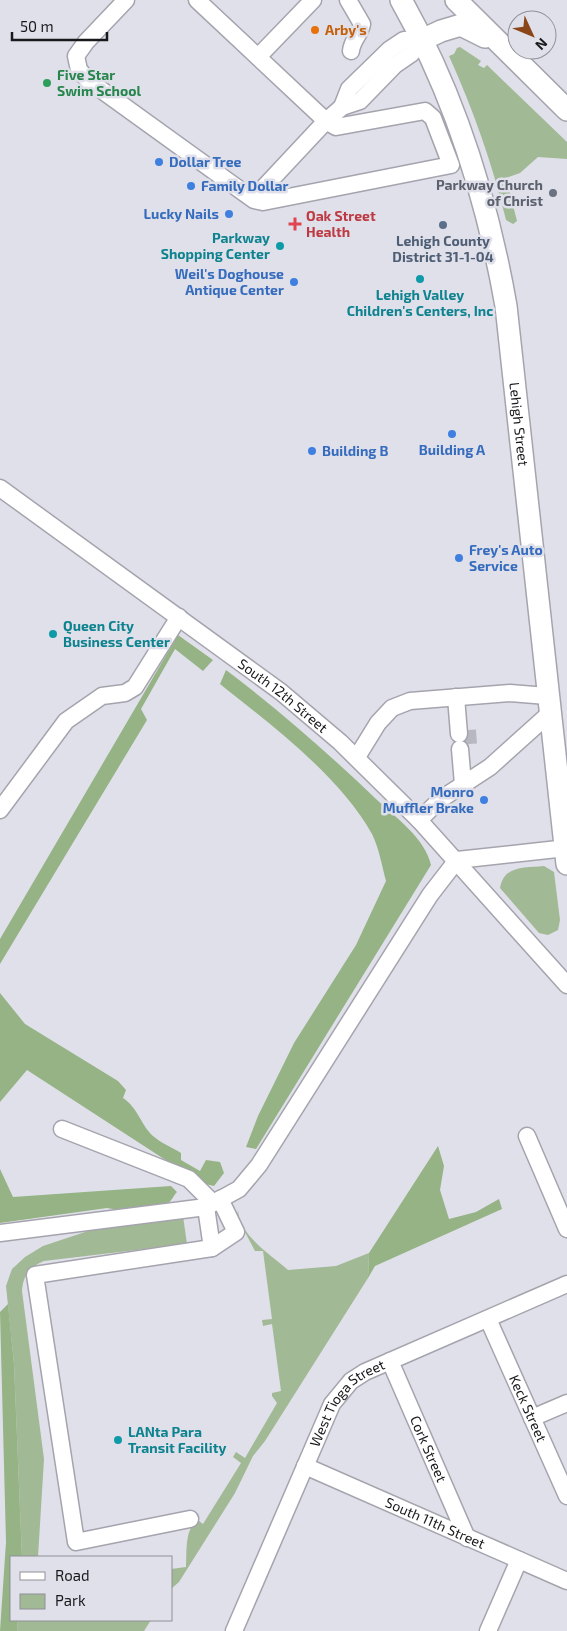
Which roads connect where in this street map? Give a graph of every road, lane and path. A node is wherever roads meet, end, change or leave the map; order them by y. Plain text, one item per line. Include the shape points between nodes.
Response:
1 (126, 0) edge
2 (198, 0) edge
3 (313, 0) edge
4 (348, 0) edge
5 (401, 0) edge
6 (456, 0) edge
7 (424, 40) junction
8 (351, 51) dead end
9 (507, 51) edge
10 (507, 53) edge
11 (258, 58) junction
12 (516, 60) edge
13 (567, 110) edge
14 (326, 121) junction
15 (258, 201) junction
16 (0, 488) edge
17 (179, 617) junction
18 (461, 696) junction
19 (548, 705) junction
20 (357, 757) junction
21 (468, 781) junction
22 (0, 810) edge
23 (419, 820) junction
24 (566, 853) edge
25 (457, 860) junction
26 (567, 985) edge
27 (62, 1129) dead end
28 (527, 1136) dead end
29 (213, 1203) junction
30 (567, 1229) edge
31 (0, 1233) edge
32 (212, 1248) junction
33 (567, 1284) edge
34 (488, 1318) junction
35 (390, 1361) junction
36 (567, 1403) edge
37 (532, 1418) junction
38 (305, 1466) junction
39 (567, 1496) edge
40 (190, 1519) dead end
41 (467, 1538) junction
42 (519, 1560) junction
43 (567, 1581) edge
44 (234, 1631) edge
45 (488, 1631) edge

1 - 15 street via 76,56 79,70
2 - 11 street
3 - 11 street
4 - 8 street via 362,24 352,41
5 - 7 main road, Lehigh Street
6 - 9 main road
7 - 10 main road via 461,25 478,32
7 - 14 street via 360,101 342,107
7 - 19 main road, Lehigh Street via 471,157 498,259 506,306
11 - 14 street
12 - 13 main road
14 - 15 street
14 - 15 street via 336,127 425,111 433,118 451,165
16 - 17 street, South 12th Street
17 - 20 street, South 12th Street via 281,692
17 - 22 street via 135,687 125,693 102,696 66,721
18 - 19 street via 510,692
18 - 20 street via 410,700 392,708 378,723
18 - 21 street
19 - 21 street via 490,766
19 - 24 main road, Lehigh Street
20 - 23 street, South 12th Street
21 - 23 street via 441,799
23 - 25 street, South 12th Street
24 - 25 street
25 - 26 street, South 12th Street
25 - 29 street via 430,895 259,1165 239,1189
27 - 29 street via 189,1179
28 - 30 street
29 - 31 street
29 - 32 street
29 - 32 street via 236,1232
32 - 40 street via 35,1275 76,1542
33 - 34 street, West Tioga Street
34 - 35 street, West Tioga Street
34 - 37 street, Keck Street
35 - 38 street, West Tioga Street via 366,1372 342,1390 332,1404
35 - 41 street, Cork Street
36 - 37 street
37 - 39 street, Keck Street
38 - 41 street, South 11th Street
38 - 44 street, West Tioga Street
41 - 42 street, South 11th Street
42 - 43 street, South 11th Street
42 - 45 street

